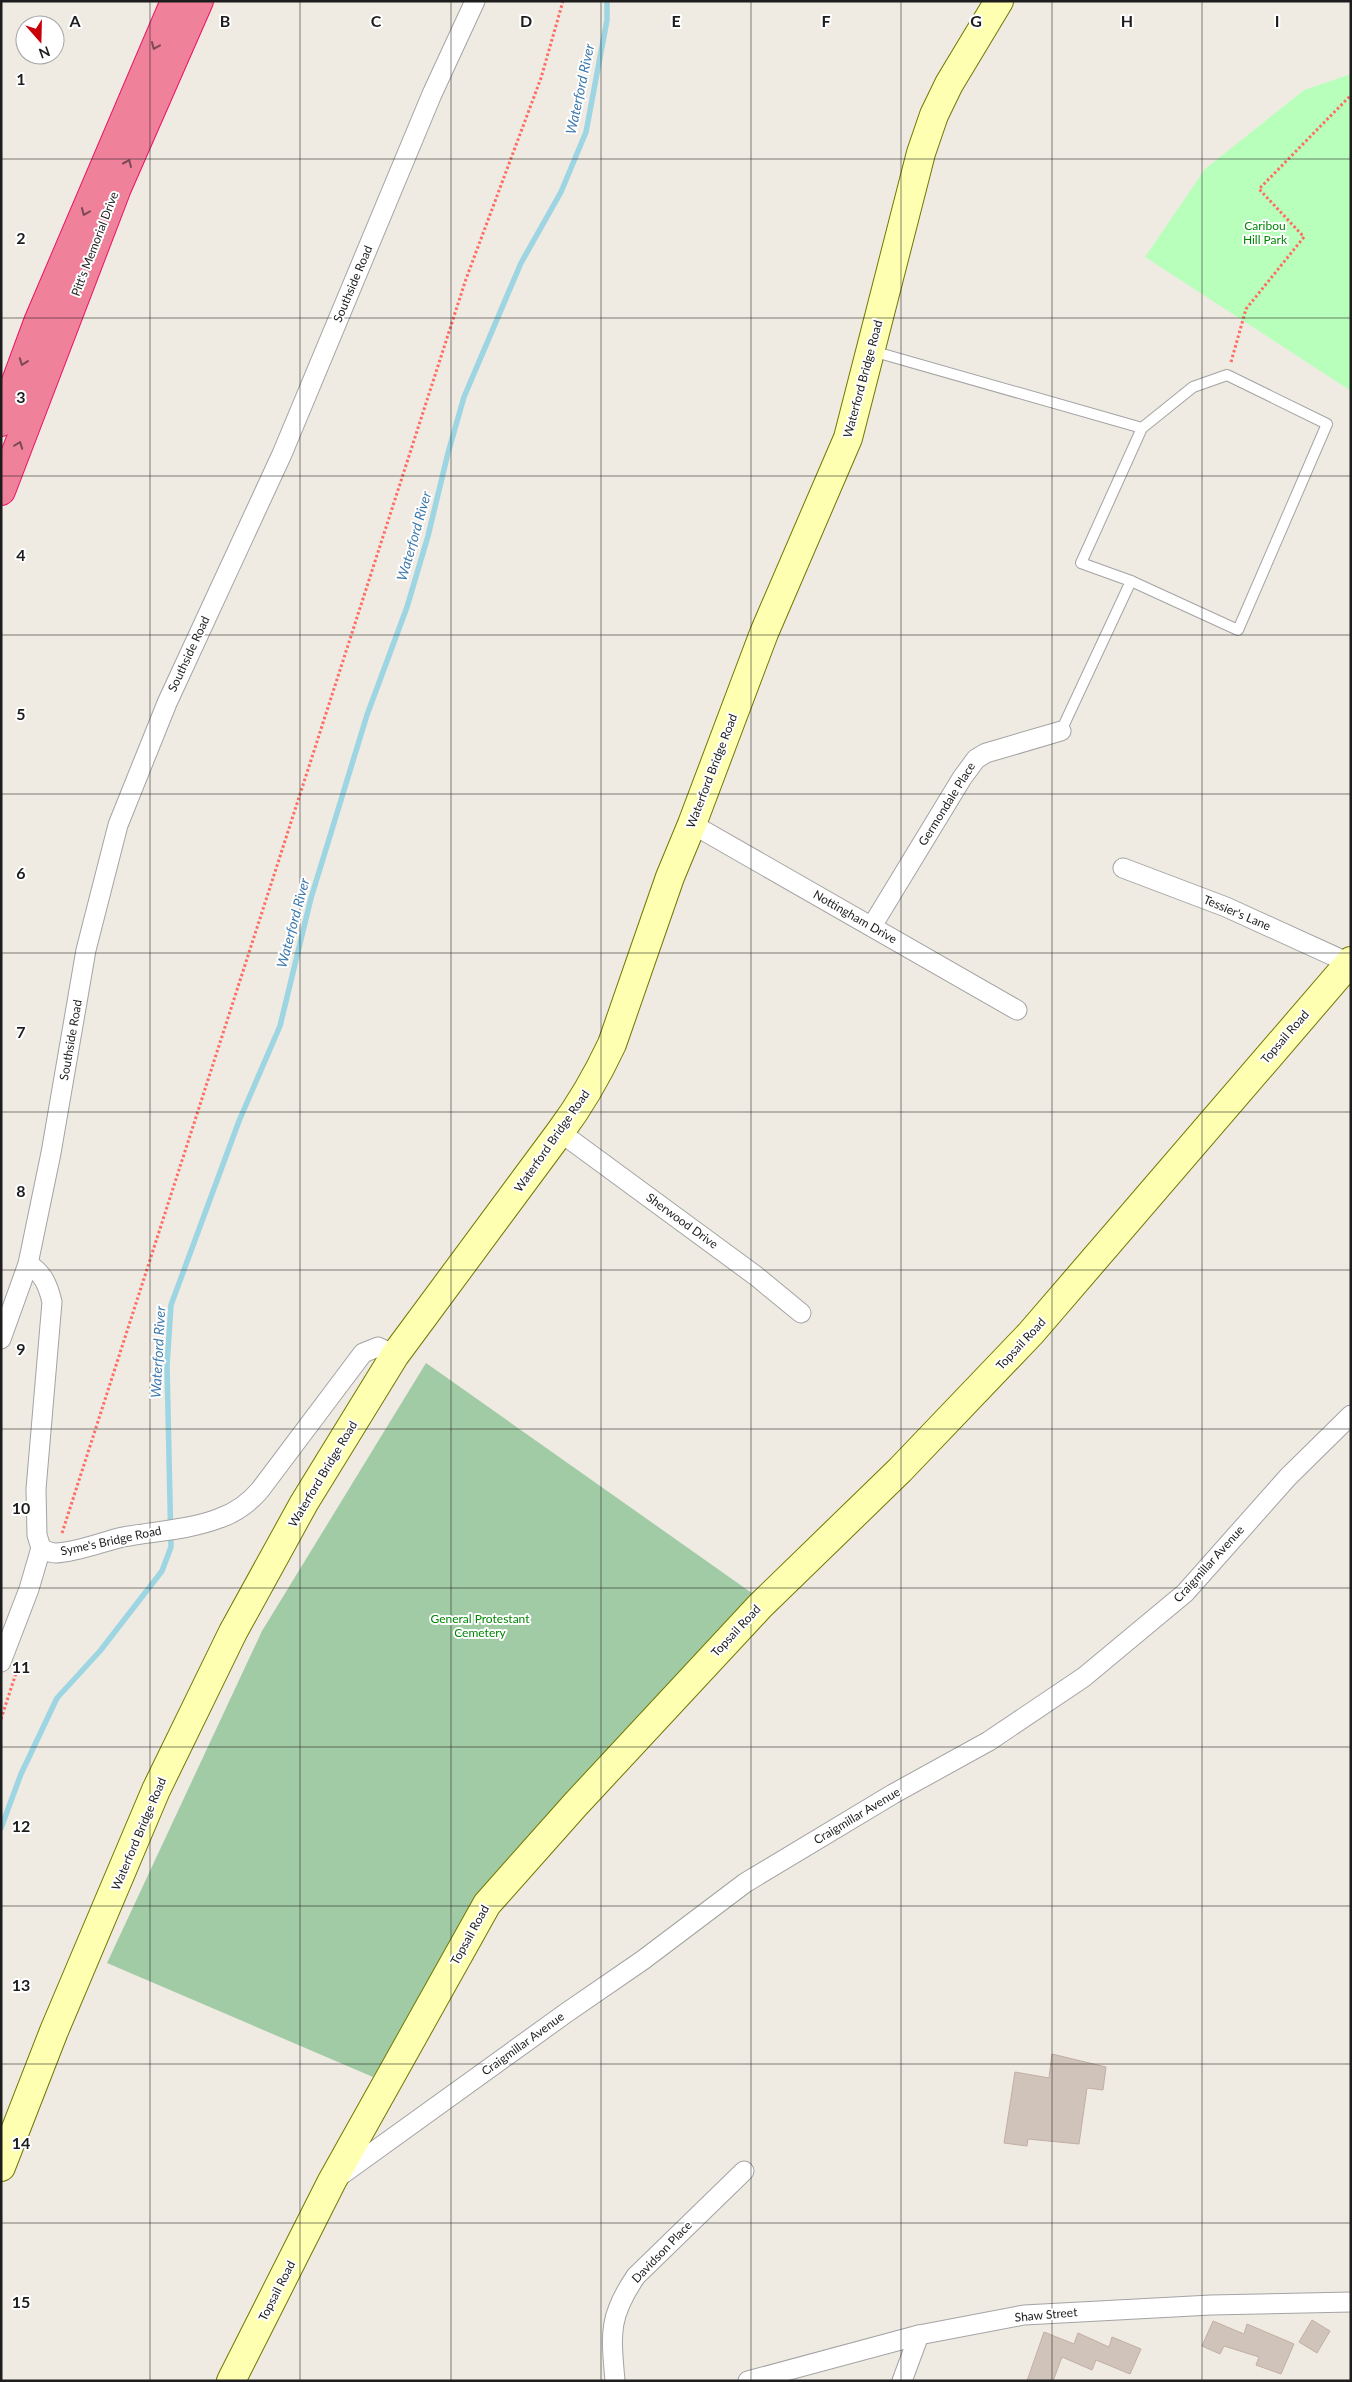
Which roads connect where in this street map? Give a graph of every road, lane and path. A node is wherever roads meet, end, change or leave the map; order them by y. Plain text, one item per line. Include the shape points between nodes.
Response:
1 (174, 1) edge
2 (199, 1) edge
3 (475, 1) edge
4 (563, 1) edge
5 (999, 1) edge
6 (1351, 95) edge
7 (871, 350) junction
8 (1227, 375) junction
9 (1, 422) edge
10 (1142, 428) junction
11 (1, 491) edge
12 (1131, 581) junction
13 (1061, 731) joint
14 (692, 824) junction
15 (1123, 868) dead end
16 (872, 926) junction
17 (1350, 962) edge
18 (1017, 1010) dead end
19 (560, 1132) junction
20 (28, 1264) junction
21 (801, 1312) dead end
22 (1, 1339) edge
23 (395, 1355) junction
24 (1351, 1415) edge
25 (62, 1533) dead end
26 (41, 1548) junction
27 (1, 1662) edge
28 (1, 2167) edge
29 (744, 2171) dead end
30 (332, 2181) junction
31 (1351, 2302) edge
32 (919, 2335) junction
33 (232, 2381) edge
34 (616, 2381) edge
35 (748, 2381) edge
36 (902, 2381) edge

1 -> 9 highway, Pitt's Memorial Drive via 38,322
11 -> 2 highway, Pitt's Memorial Drive via 117,188
3 - 20 street, Southside Road via 432,94 282,454 167,703 118,825 86,950
4 - 25 path via 541,78 466,279
5 - 7 main road, Waterford Bridge Road via 934,115 921,152
6 - 8 path via 1259,189 1304,237 1246,309
7 - 10 lane
7 - 14 main road, Waterford Bridge Road via 848,438 764,633
8 - 10 lane via 1194,387
8 - 12 lane via 1327,424 1238,630
10 - 12 lane via 1081,563
12 - 13 lane
13 - 16 street, Germondale Place via 998,748 976,759
14 - 16 street, Nottingham Drive
14 - 19 main road, Waterford Bridge Road via 670,877 612,1044 585,1098
15 - 17 street, Tessier's Lane via 1226,907
16 - 18 street, Nottingham Drive
17 - 30 main road, Topsail Road via 1032,1333 900,1470 760,1606 487,1904
19 - 21 street, Sherwood Drive
19 - 23 main road, Waterford Bridge Road
20 - 22 street, Southside Road
20 - 26 street, Syme's Bridge Road via 40,1271 52,1302 36,1489 37,1535
23 - 26 street, Syme's Bridge Road via 378,1348 363,1353 248,1503 196,1526 146,1532 54,1553
23 - 28 main road, Waterford Bridge Road via 304,1503 233,1632 183,1732 54,2031
24 - 30 street, Craigmillar Avenue via 1288,1477 1185,1594 1084,1677 989,1741 745,1883 643,1960
26 - 27 street
29 - 34 street, Davidson Place via 636,2276 623,2295 614,2315 612,2333
30 - 33 main road, Topsail Road
31 - 32 street, Shaw Street via 1211,2305 1024,2315
32 - 35 street, Shaw Street
32 - 36 street

